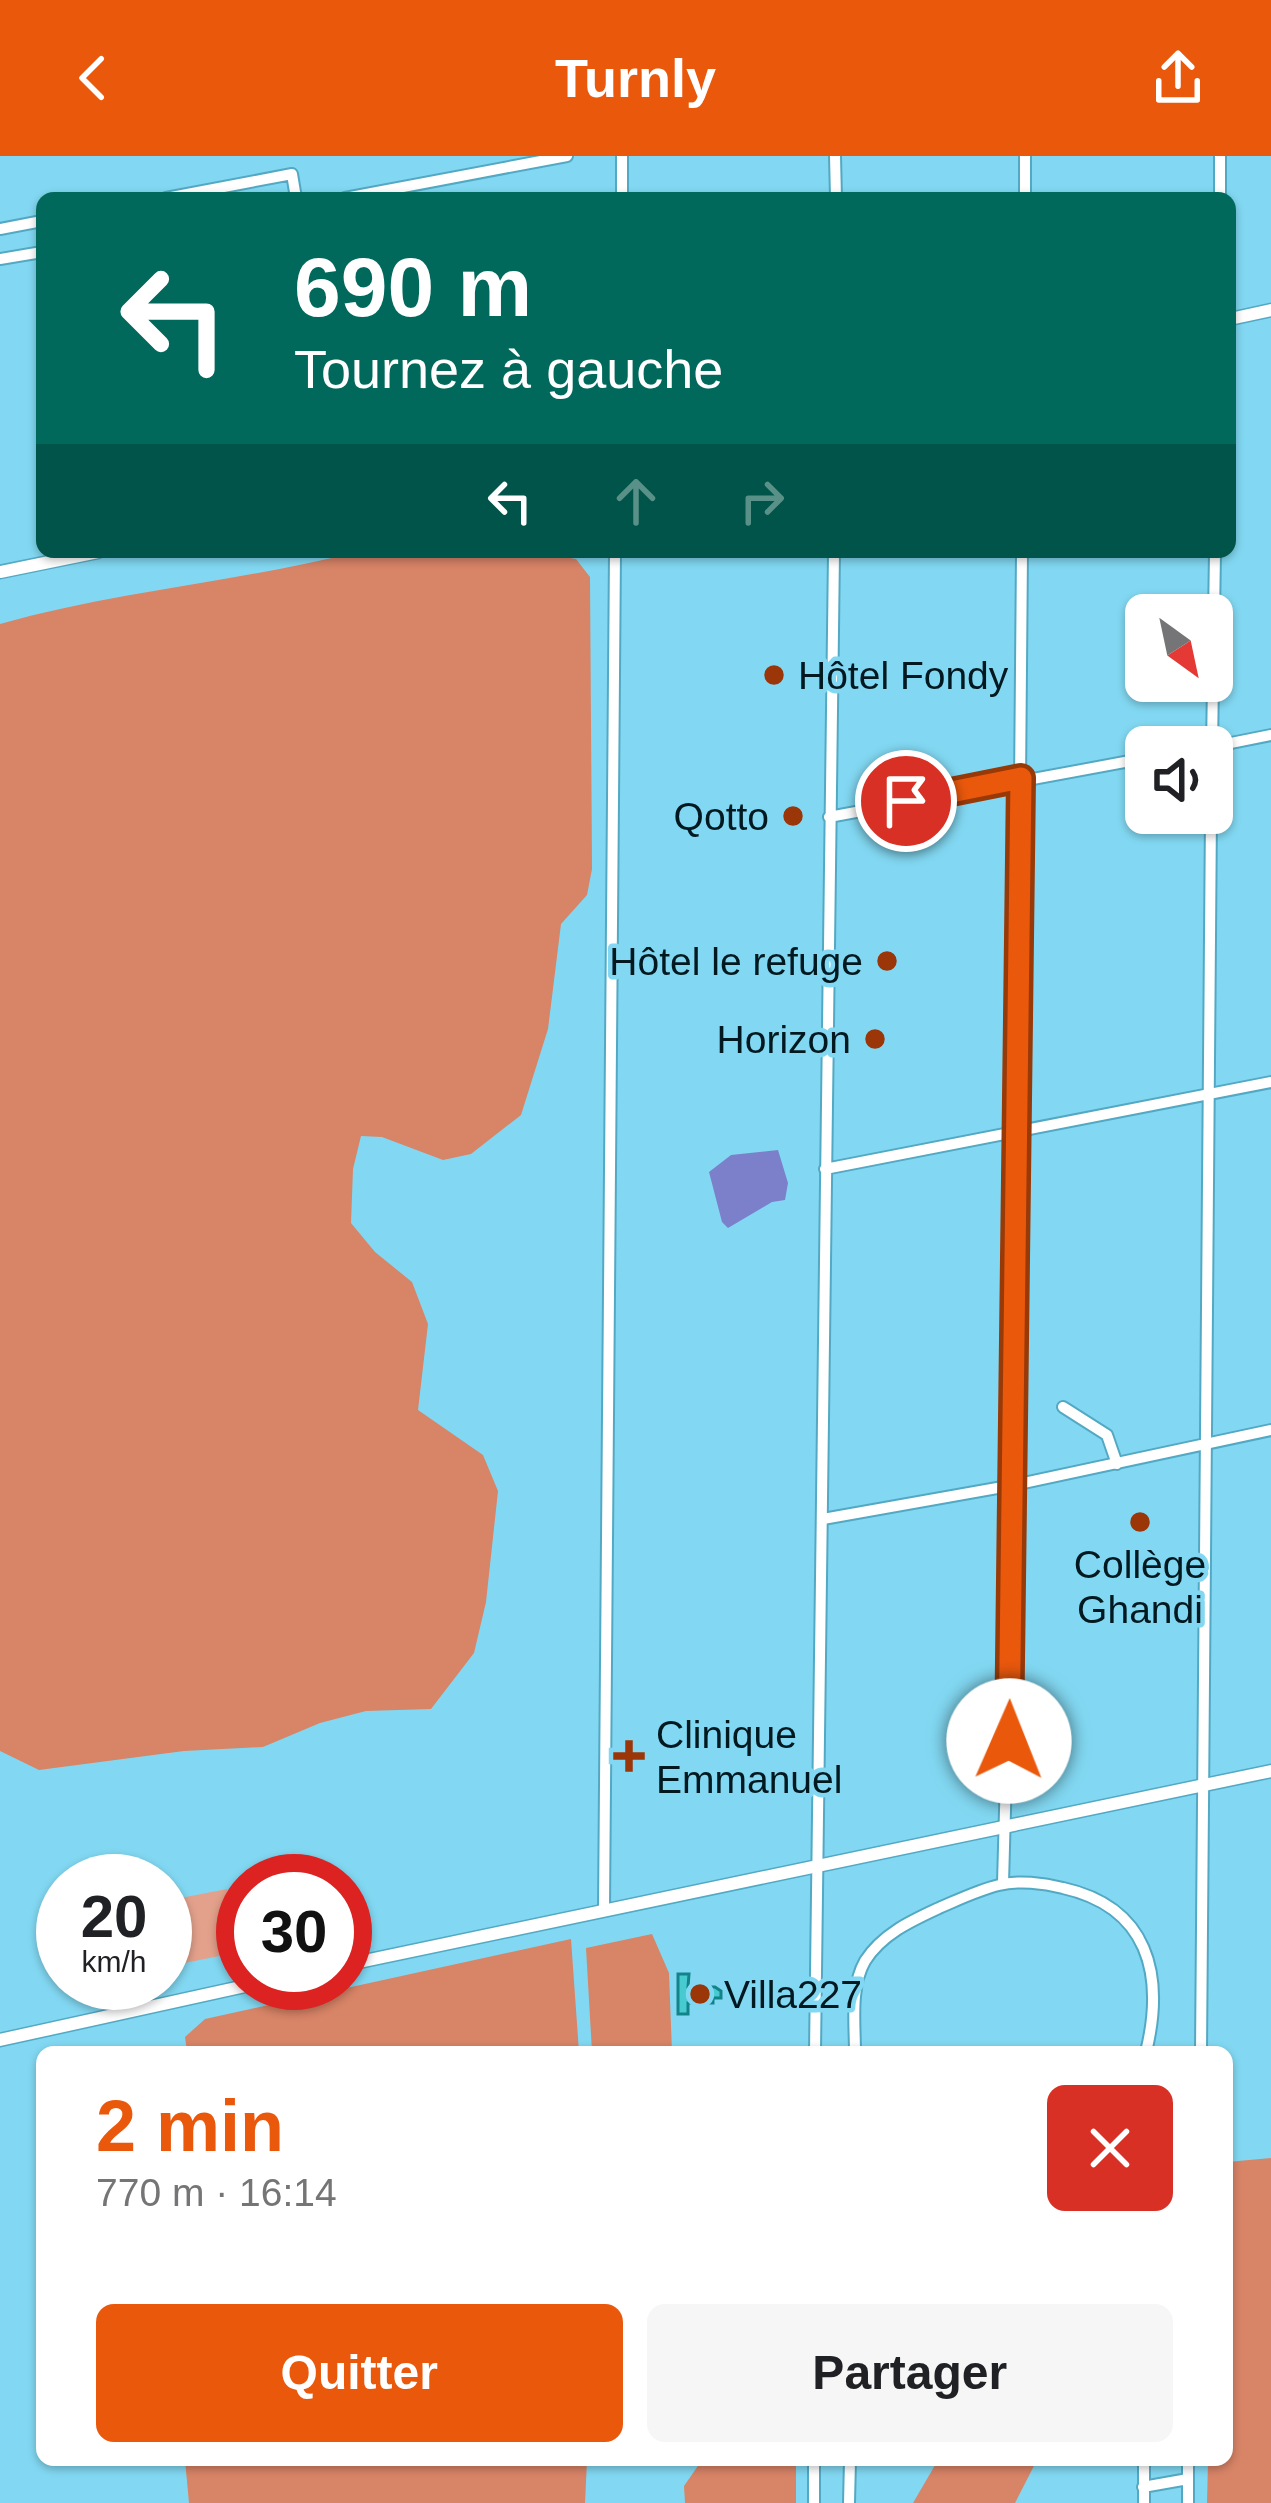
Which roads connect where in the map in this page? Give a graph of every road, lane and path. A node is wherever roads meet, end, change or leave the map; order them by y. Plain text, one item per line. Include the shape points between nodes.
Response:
1 (568, 156) edge
2 (622, 156) edge
3 (836, 156) edge
4 (1025, 156) edge
5 (1220, 156) edge
6 (198, 192) edge
7 (295, 192) edge
8 (377, 192) edge
9 (622, 192) edge
10 (836, 192) edge
11 (1024, 192) edge
12 (1220, 192) edge
13 (36, 222) edge
14 (0, 229) edge
15 (36, 253) edge
16 (0, 260) edge
17 (1271, 310) edge
18 (1236, 319) edge
19 (69, 558) edge
20 (615, 558) edge
21 (835, 558) edge
22 (1022, 558) edge
23 (1215, 558) edge
24 (0, 572) edge
25 (1211, 726) edge
26 (1271, 735) edge
27 (1233, 743) edge
28 (1125, 761) edge
29 (1021, 778) junction
30 (829, 817) junction
31 (1211, 834) edge
32 (1271, 1082) edge
33 (1207, 1096) junction
34 (1015, 1134) junction
35 (825, 1169) junction
36 (1063, 1407) dead end
37 (1271, 1430) edge
38 (1205, 1446) junction
39 (1117, 1464) junction
40 (1014, 1485) junction
41 (823, 1519) junction
42 (1271, 1772) edge
43 (1205, 1785) junction
44 (1007, 1827) junction
45 (816, 1865) junction
46 (1004, 1883) junction
47 (604, 1910) junction
48 (372, 1959) edge
49 (216, 1992) edge
50 (0, 2040) edge
51 (815, 2046) edge
52 (855, 2046) edge
53 (1147, 2046) edge
54 (1201, 2046) edge
55 (814, 2466) edge
56 (850, 2466) edge
57 (1144, 2466) edge
58 (1188, 2466) edge
59 (1188, 2479) junction
60 (1143, 2487) junction
61 (814, 2503) edge
62 (849, 2503) edge
63 (1144, 2503) edge
64 (1188, 2503) edge

1 - 8 street
2 - 9 street
3 - 10 street
4 - 11 street
5 - 12 street
6 - 7 street via 292,174
13 - 14 street
15 - 16 street
17 - 18 street
19 - 24 street
20 - 47 street
21 - 30 street
22 - 29 street
23 - 25 street
26 - 27 street
28 - 29 street
29 - 30 street
29 - 34 street
30 - 35 street
31 - 33 street
32 - 33 street
33 - 34 street
33 - 38 street
34 - 35 street
34 - 40 street
35 - 41 street
36 - 39 street via 1106,1435
37 - 38 street
38 - 39 street
38 - 43 street
39 - 40 street
40 - 41 street
40 - 44 street
41 - 45 street
42 - 43 street
43 - 44 street
43 - 54 street
44 - 45 street
44 - 46 street
45 - 47 street
45 - 51 street
46 - 52 street via 914,1920 879,1944 858,1978
46 - 53 street via 1080,1892 1132,1924 1150,1960
47 - 48 street
49 - 50 street
55 - 61 street
56 - 62 street
57 - 60 street
58 - 59 street
59 - 60 street
59 - 64 street
60 - 63 street

